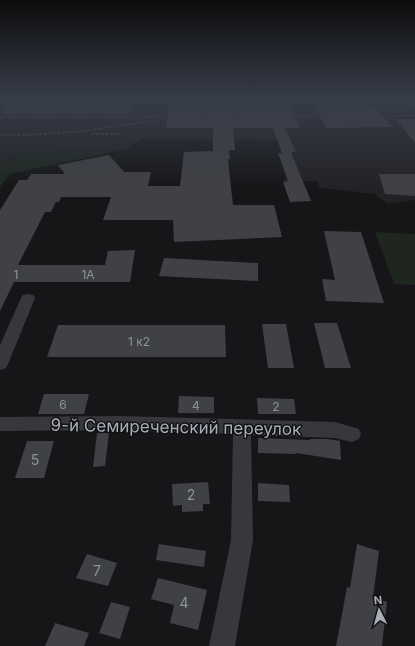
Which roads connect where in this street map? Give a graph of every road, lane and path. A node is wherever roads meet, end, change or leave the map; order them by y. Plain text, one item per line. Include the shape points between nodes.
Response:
1 (28, 298) dead end
2 (0, 364) edge
3 (0, 424) edge
4 (242, 427) junction
5 (352, 434) dead end
6 (222, 646) edge

1 - 2 street
3 - 4 street, 9-й Семиреченский переулок via 119,423
4 - 5 street, 9-й Семиреченский переулок via 335,430
4 - 6 street via 242,540

